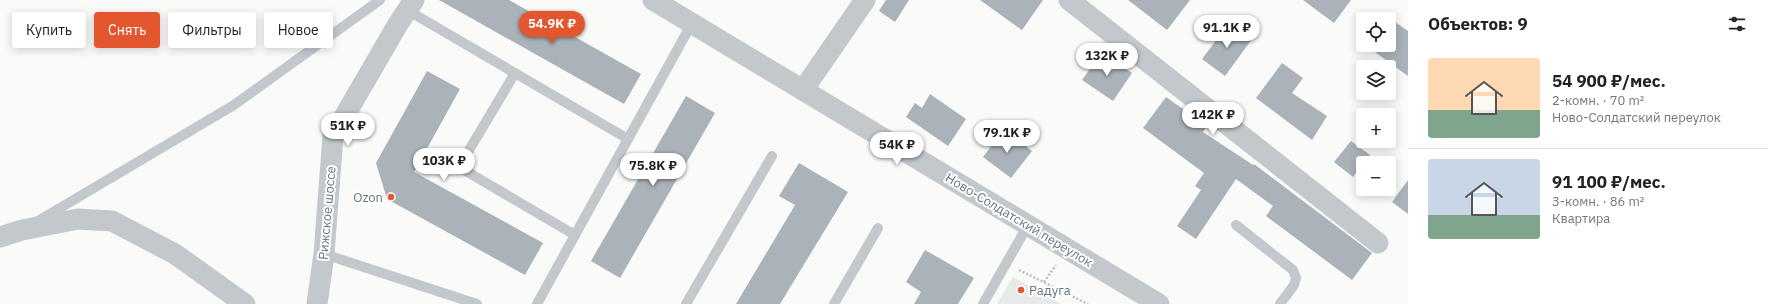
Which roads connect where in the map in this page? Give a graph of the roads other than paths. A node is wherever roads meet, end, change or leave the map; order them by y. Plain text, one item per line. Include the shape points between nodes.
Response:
1 (380, 0) edge
2 (653, 0) edge
3 (865, 0) edge
4 (1069, 0) edge
5 (412, 3) edge
6 (692, 24) junction
7 (514, 73) junction
8 (803, 90) junction
9 (628, 139) junction
10 (772, 156) dead end
11 (1028, 225) junction
12 (1236, 225) dead end
13 (878, 228) dead end
14 (22, 230) junction
15 (575, 236) junction
16 (0, 237) edge
17 (1378, 243) dead end
18 (324, 254) junction
19 (245, 304) edge
20 (317, 304) edge
21 (477, 304) edge
22 (537, 304) edge
23 (686, 304) edge
24 (834, 304) edge
25 (982, 304) edge
26 (1159, 304) edge
27 (1280, 304) edge

1 - 14 lane via 234,105
2 - 6 street, Ново-Солдатский переулок
3 - 8 street
4 - 17 street
5 - 7 lane
5 - 18 street, Рижское шоссе via 333,136
6 - 8 street, Ново-Солдатский переулок
6 - 9 lane
7 - 9 lane
7 - 15 lane via 459,167
8 - 11 street, Ново-Солдатский переулок
9 - 15 lane
10 - 23 lane
11 - 25 lane
11 - 26 street, Ново-Солдатский переулок
12 - 27 lane via 1293,270 1296,278 1294,286
13 - 24 lane
14 - 16 street
14 - 19 street via 78,219 112,221 175,254
15 - 22 lane
18 - 20 street, Рижское шоссе
18 - 21 lane

